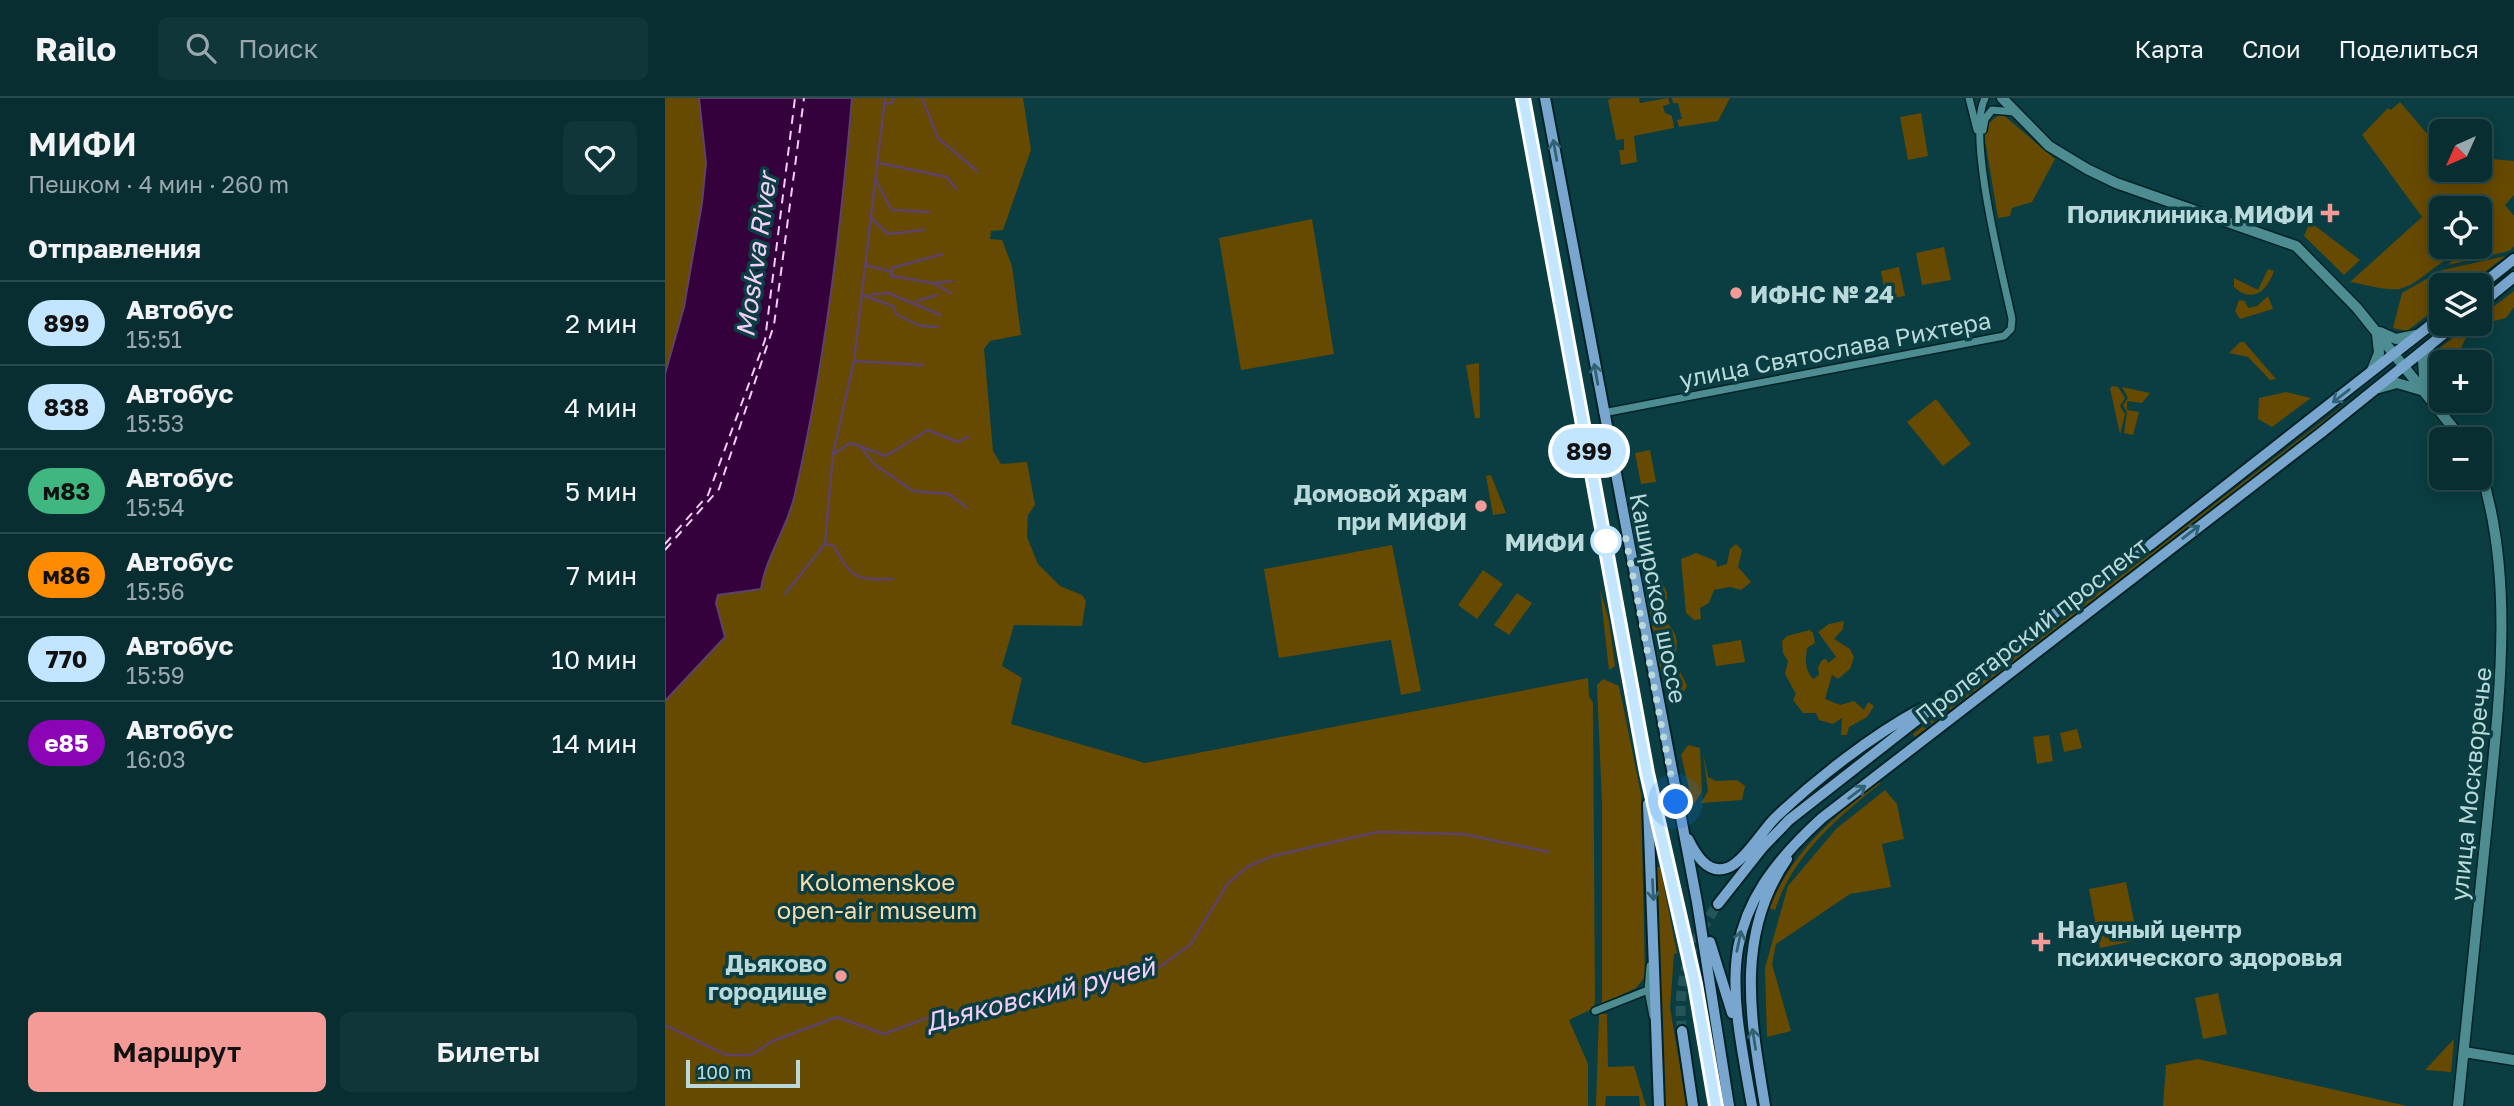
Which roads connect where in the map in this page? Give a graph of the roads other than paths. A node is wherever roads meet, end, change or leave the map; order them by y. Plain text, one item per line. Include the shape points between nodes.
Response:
1 (1523, 98) edge
2 (1545, 98) edge
3 (1971, 98) edge
4 (1985, 98) edge
5 (2001, 98) edge
6 (2014, 112) junction
7 (1981, 145) junction
8 (2514, 259) edge
9 (2492, 276) edge
10 (2514, 277) edge
11 (2492, 294) edge
12 (2429, 326) edge
13 (2376, 330) junction
14 (2419, 334) junction
15 (2441, 336) edge
16 (2429, 346) junction
17 (2394, 354) junction
18 (2404, 366) junction
19 (2365, 377) junction
20 (2375, 390) junction
21 (2425, 392) junction
22 (1603, 413) junction
23 (2453, 427) edge
24 (2488, 490) edge
25 (1945, 697) junction
26 (1647, 773) junction
27 (1680, 822) junction
28 (1804, 835) junction
29 (1697, 902) junction
30 (1718, 904) tunnel mouth
31 (1655, 949) junction
32 (1648, 990) junction
33 (1595, 1012) dead end
34 (1658, 1026) junction
35 (1682, 1031) tunnel mouth
36 (1738, 1033) junction
37 (2464, 1052) junction
38 (2514, 1060) edge
39 (1659, 1106) edge
40 (1693, 1106) edge
41 (1716, 1106) edge
42 (1729, 1106) edge
43 (1752, 1106) edge
44 (1765, 1106) edge
45 (2458, 1106) edge

1 - 26 main road, Каширское шоссе
22 -> 2 main road, Каширское шоссе
3 - 7 street
4 - 7 street via 1979,117
5 - 6 main road
6 - 7 street via 1997,109 1987,115
6 - 13 main road via 2061,155 2116,183 2296,246
7 - 22 street, улица Святослава Рихтера via 2012,319 2004,336
8 - 9 main road
10 - 11 main road
12 - 14 main road, Пролетарский проспект
13 - 14 main road via 2396,339
13 - 17 main road
13 - 19 main road via 2379,353
14 - 17 main road, Пролетарский проспект
15 - 16 main road, Пролетарский проспект
16 - 18 main road, Пролетарский проспект
16 - 21 main road via 2423,360
17 - 18 main road
17 - 19 main road, Пролетарский проспект
18 - 20 main road, Пролетарский проспект
18 - 21 main road
19 -> 25 main road, Пролетарский проспект
20 - 21 main road via 2397,383
28 -> 20 main road, Пролетарский проспект
21 - 23 main road
22 - 27 main road, Каширское шоссе
24 - 37 main road, улица Москворечье via 2499,522 2508,606
25 - 27 main road via 1894,724 1800,797 1726,869 1699,859
25 - 30 main road, Пролетарский проспект via 1789,820
26 -> 31 main road
26 - 41 main road, Каширское шоссе via 1695,984
27 - 29 main road, Каширское шоссе
36 -> 28 main road, Пролетарский проспект via 1734,982 1742,927 1769,874
44 -> 28 main road via 1750,1015 1752,948 1765,901
29 - 36 main road
29 - 42 main road, Каширское шоссе
31 - 32 street
31 - 34 main road
32 - 33 street
32 - 34 street
34 - 39 main road
35 - 40 main road
36 - 43 main road
37 - 38 main road
37 - 45 main road, улица Москворечье

